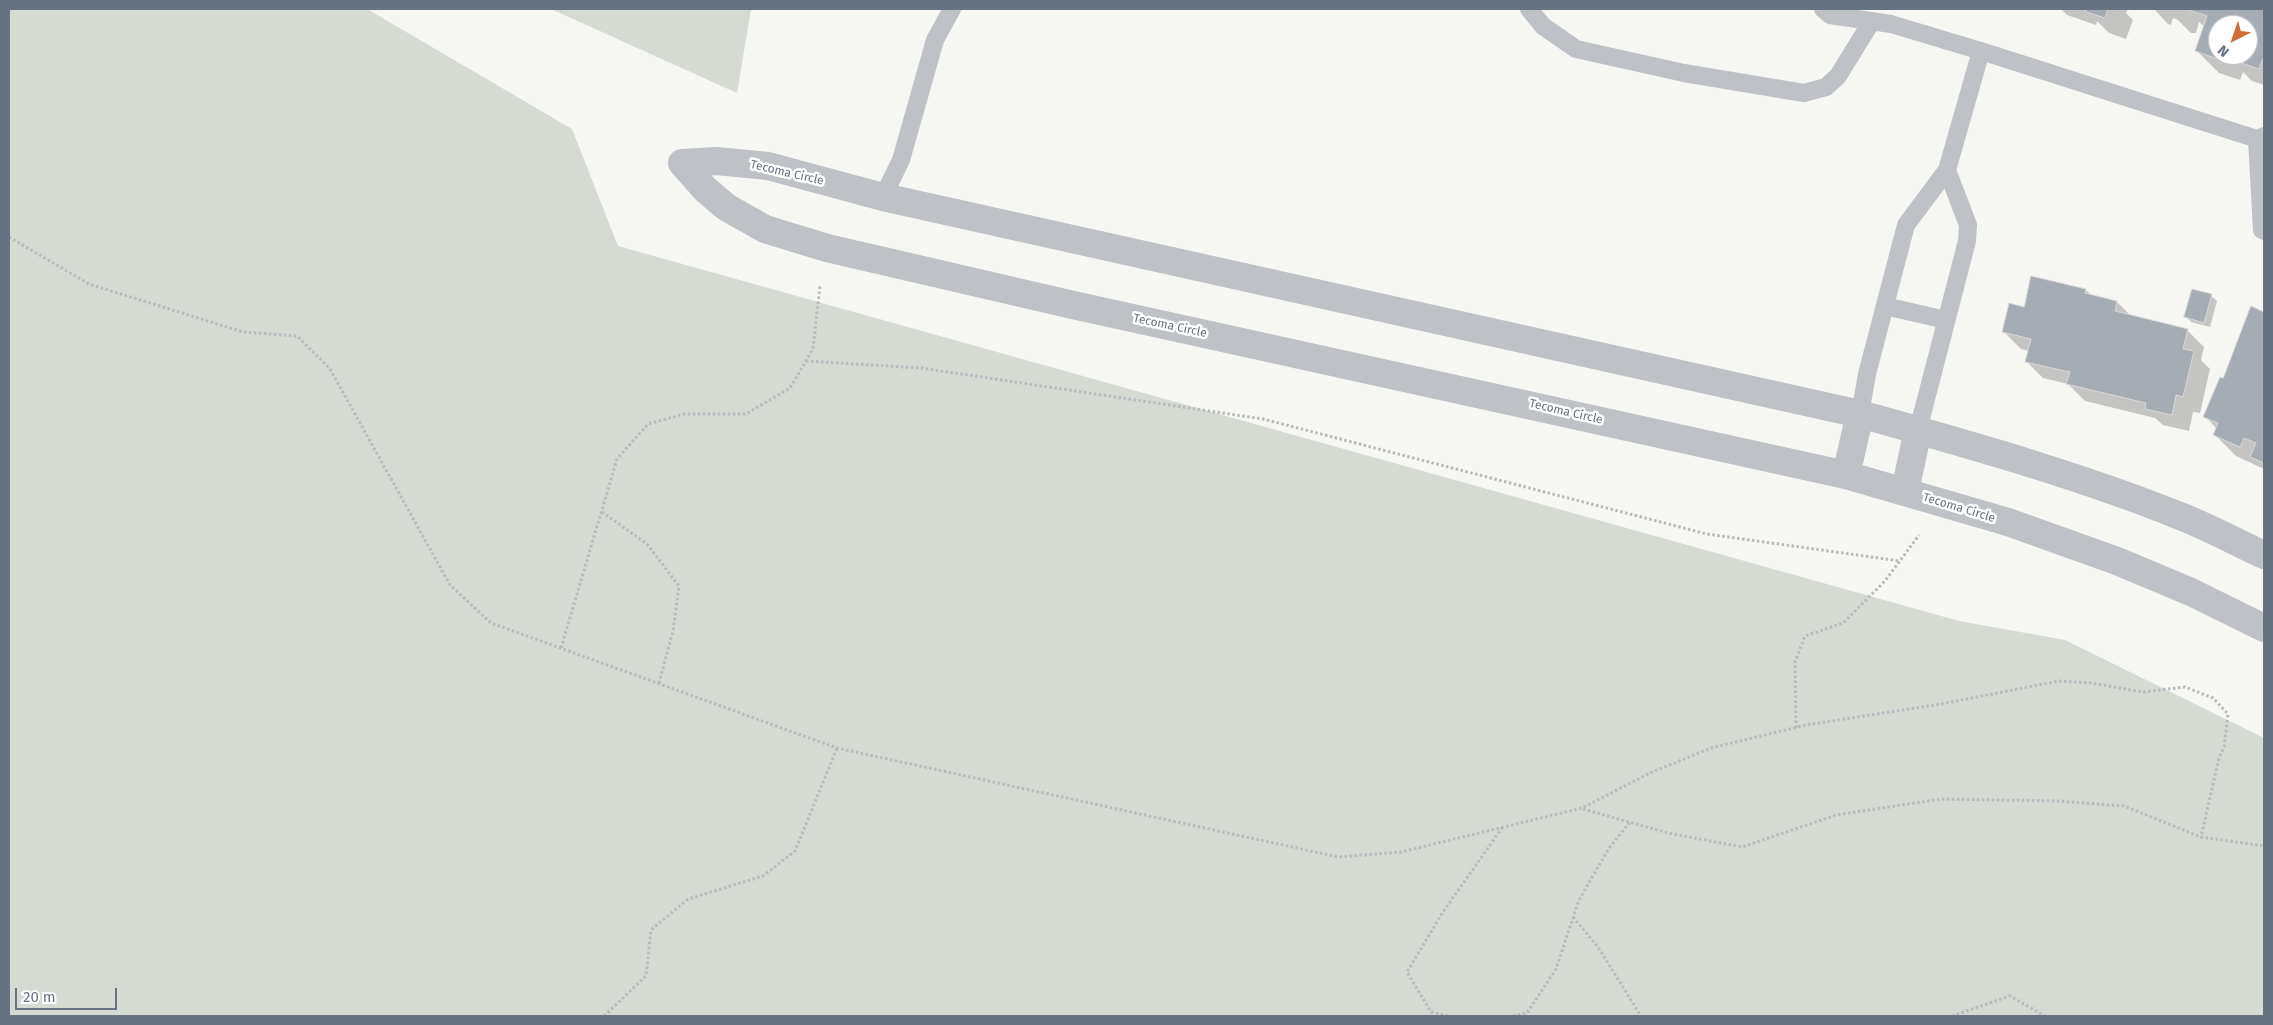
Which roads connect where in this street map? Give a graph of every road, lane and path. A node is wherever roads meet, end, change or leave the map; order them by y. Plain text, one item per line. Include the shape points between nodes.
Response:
1 (952, 9) edge
2 (1529, 9) edge
3 (1823, 9) edge
4 (1872, 21) junction
5 (1980, 50) junction
6 (2261, 138) edge
7 (1947, 170) junction
8 (883, 197) junction
9 (2264, 231) edge
10 (9, 236) edge
11 (820, 286) dead end
12 (1885, 306) junction
13 (1946, 320) junction
14 (806, 361) junction
15 (1860, 414) junction
16 (1918, 430) junction
17 (1846, 475) junction
18 (1905, 491) junction
19 (602, 512) junction
20 (1919, 535) dead end
21 (2264, 555) edge
22 (1900, 561) junction
23 (2264, 628) edge
24 (561, 648) junction
25 (658, 683) junction
26 (1796, 728) junction
27 (837, 748) junction
28 (1582, 808) junction
29 (1630, 822) junction
30 (1502, 828) junction
31 (2201, 837) junction
32 (2264, 846) edge
33 (1573, 917) junction
34 (1431, 1012) junction
35 (604, 1016) edge
36 (1429, 1016) edge
37 (1448, 1016) edge
38 (1513, 1016) edge
39 (1641, 1016) edge
40 (1952, 1016) edge
41 (2045, 1016) edge

1 - 8 lane via 936,40 901,160
2 - 4 lane via 1544,26 1576,49 1684,73 1804,93 1826,87 1838,76
3 - 4 lane via 1830,15
4 - 5 lane
5 - 6 lane
5 - 7 lane
6 - 9 lane
7 - 12 lane via 1906,225
7 - 13 lane via 1968,225 1967,241
8 - 15 street, Tecoma Circle
8 - 17 street, Tecoma Circle via 768,166 716,161 682,163 726,207 765,229 827,248
10 - 24 path via 89,284 243,332 297,336 330,369 450,585 491,622
11 - 14 path via 813,349
12 - 13 lane
12 - 15 lane
13 - 16 lane
14 - 19 path via 790,388 746,414 684,414 648,424 617,460
14 - 22 path via 921,368 1263,419 1707,534
15 - 16 street, Tecoma Circle
15 - 17 street
16 - 18 street
16 - 21 street, Tecoma Circle via 2066,474 2186,518
17 - 18 street, Tecoma Circle
18 - 23 street, Tecoma Circle via 2008,522 2117,561
19 - 24 path
19 - 25 path via 647,544 680,586 673,632
20 - 22 path
22 - 26 path via 1843,623 1805,636 1795,662
24 - 25 path
25 - 27 path
26 - 28 path via 1711,748 1650,773
26 - 31 path via 2059,681 2143,692 2185,687 2213,698 2228,714 2224,747
27 - 30 path via 1338,857 1401,852
27 - 35 path via 795,851 763,876 688,899 650,930 646,976
28 - 29 path
28 - 30 path
29 - 31 path via 1742,847 1836,815 1941,798 2058,801 2124,806
29 - 33 path via 1609,848 1579,900
30 - 34 path via 1443,912 1407,972
31 - 32 path
33 - 38 path via 1556,969 1527,1014
33 - 39 path via 1598,947
34 - 36 path
34 - 37 path
40 - 41 path via 2010,996

